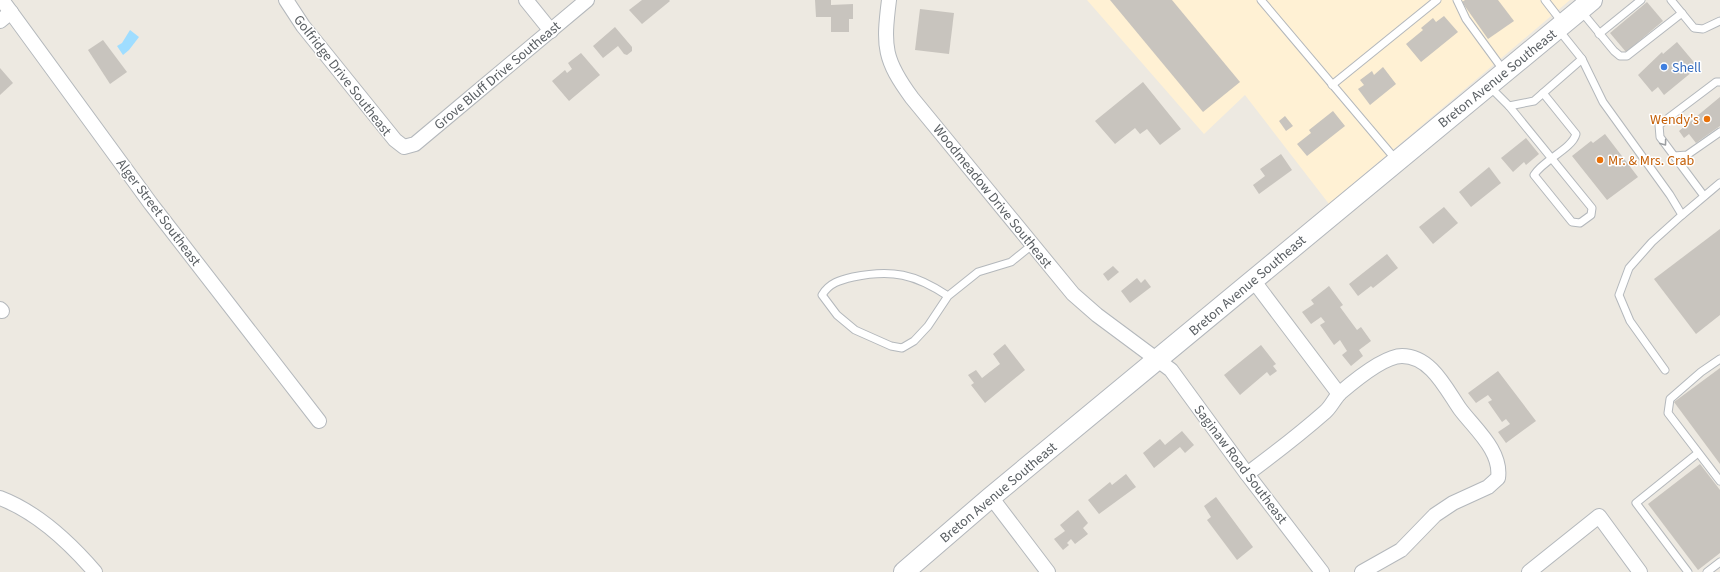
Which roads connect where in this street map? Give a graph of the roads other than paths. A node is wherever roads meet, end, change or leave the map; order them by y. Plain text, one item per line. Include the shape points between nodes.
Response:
1 (2, 0) edge
2 (286, 0) edge
3 (526, 0) edge
4 (587, 0) edge
5 (889, 0) edge
6 (1261, 0) edge
7 (1437, 0) edge
8 (1456, 0) edge
9 (1545, 0) edge
10 (1671, 0) edge
11 (1585, 4) edge
12 (1638, 5) edge
13 (11, 12) junction
14 (1682, 13) junction
15 (0, 21) edge
16 (1720, 21) edge
17 (1561, 26) junction
18 (551, 31) junction
19 (1599, 34) junction
20 (1582, 59) junction
21 (1504, 72) junction
22 (1720, 82) edge
23 (1332, 85) junction
24 (1488, 86) junction
25 (1544, 93) junction
26 (1509, 106) junction
27 (1720, 132) edge
28 (404, 147) joint
29 (1674, 156) junction
30 (1552, 157) junction
31 (1397, 161) junction
32 (1720, 183) edge
33 (1704, 196) junction
34 (1682, 215) junction
35 (1032, 245) junction
36 (1252, 280) junction
37 (948, 296) junction
38 (1157, 359) junction
39 (1720, 359) edge
40 (1665, 370) dead end
41 (1339, 394) junction
42 (319, 421) dead end
43 (1698, 453) junction
44 (1246, 474) junction
45 (1720, 481) edge
46 (991, 497) junction
47 (0, 498) edge
48 (1720, 562) edge
49 (95, 572) edge
50 (904, 572) edge
51 (1048, 572) edge
52 (1322, 572) edge
53 (1362, 572) edge
54 (1529, 572) edge
55 (1640, 572) edge
56 (1688, 572) edge
57 (1707, 572) edge

1 - 13 street, Alger Street Southeast
2 - 28 street, Golfridge Drive Southeast via 322,50 395,140
3 - 18 street
4 - 18 street, Grove Bluff Drive Southeast
5 - 35 street, Woodmeadow Drive Southeast via 885,44 889,62 896,76
6 - 23 lane
7 - 23 lane
8 - 21 lane via 1468,23
9 - 17 lane
10 - 14 lane
11 - 17 main road, Breton Avenue Southeast
11 - 19 lane
12 - 19 lane
13 - 15 street
13 - 42 street, Alger Street Southeast via 151,204
14 - 16 lane via 1694,28 1703,29
14 - 19 lane via 1627,56 1620,56
17 - 20 lane
17 - 21 main road, Breton Avenue Southeast
18 - 28 street, Grove Bluff Drive Southeast via 415,144
20 - 25 lane
20 - 34 lane via 1603,102
21 - 24 main road, Breton Avenue Southeast
22 -> 29 lane via 1716,82 1659,125 1660,137
23 - 31 lane
24 - 26 lane
24 - 31 main road, Breton Avenue Southeast
25 - 26 lane via 1534,101
25 - 30 lane via 1576,134 1574,139
26 - 30 lane
27 - 29 lane via 1687,155
29 - 33 lane
30 - 30 lane via 1534,175 1572,222 1580,223 1591,215 1592,208
31 - 36 main road, Breton Avenue Southeast
32 - 33 lane
33 - 34 lane
34 - 40 lane via 1652,242 1629,268 1619,295 1630,321
35 - 37 lane via 1011,262 978,272
35 - 38 street, Woodmeadow Drive Southeast via 1087,307
36 - 38 main road, Breton Avenue Southeast
36 - 41 street
37 - 37 lane via 928,326 914,341 898,348 855,330 834,311 822,295 827,287 840,280 888,273 929,283
38 - 44 street, Saginaw Road Southeast via 1170,370
38 - 46 main road, Breton Avenue Southeast
39 - 43 lane via 1670,399 1668,413
41 - 44 street via 1327,410 1280,450
41 - 53 street via 1389,359 1402,356 1418,360 1433,370 1489,445 1499,468 1498,478 1488,487 1453,503 1435,515 1401,550
43 - 45 lane
43 - 56 lane via 1636,503
44 - 52 street, Saginaw Road Southeast
46 - 50 main road, Breton Avenue Southeast
46 - 51 street
47 - 49 street via 31,514 77,551
48 - 57 lane
54 - 55 street via 1599,516

